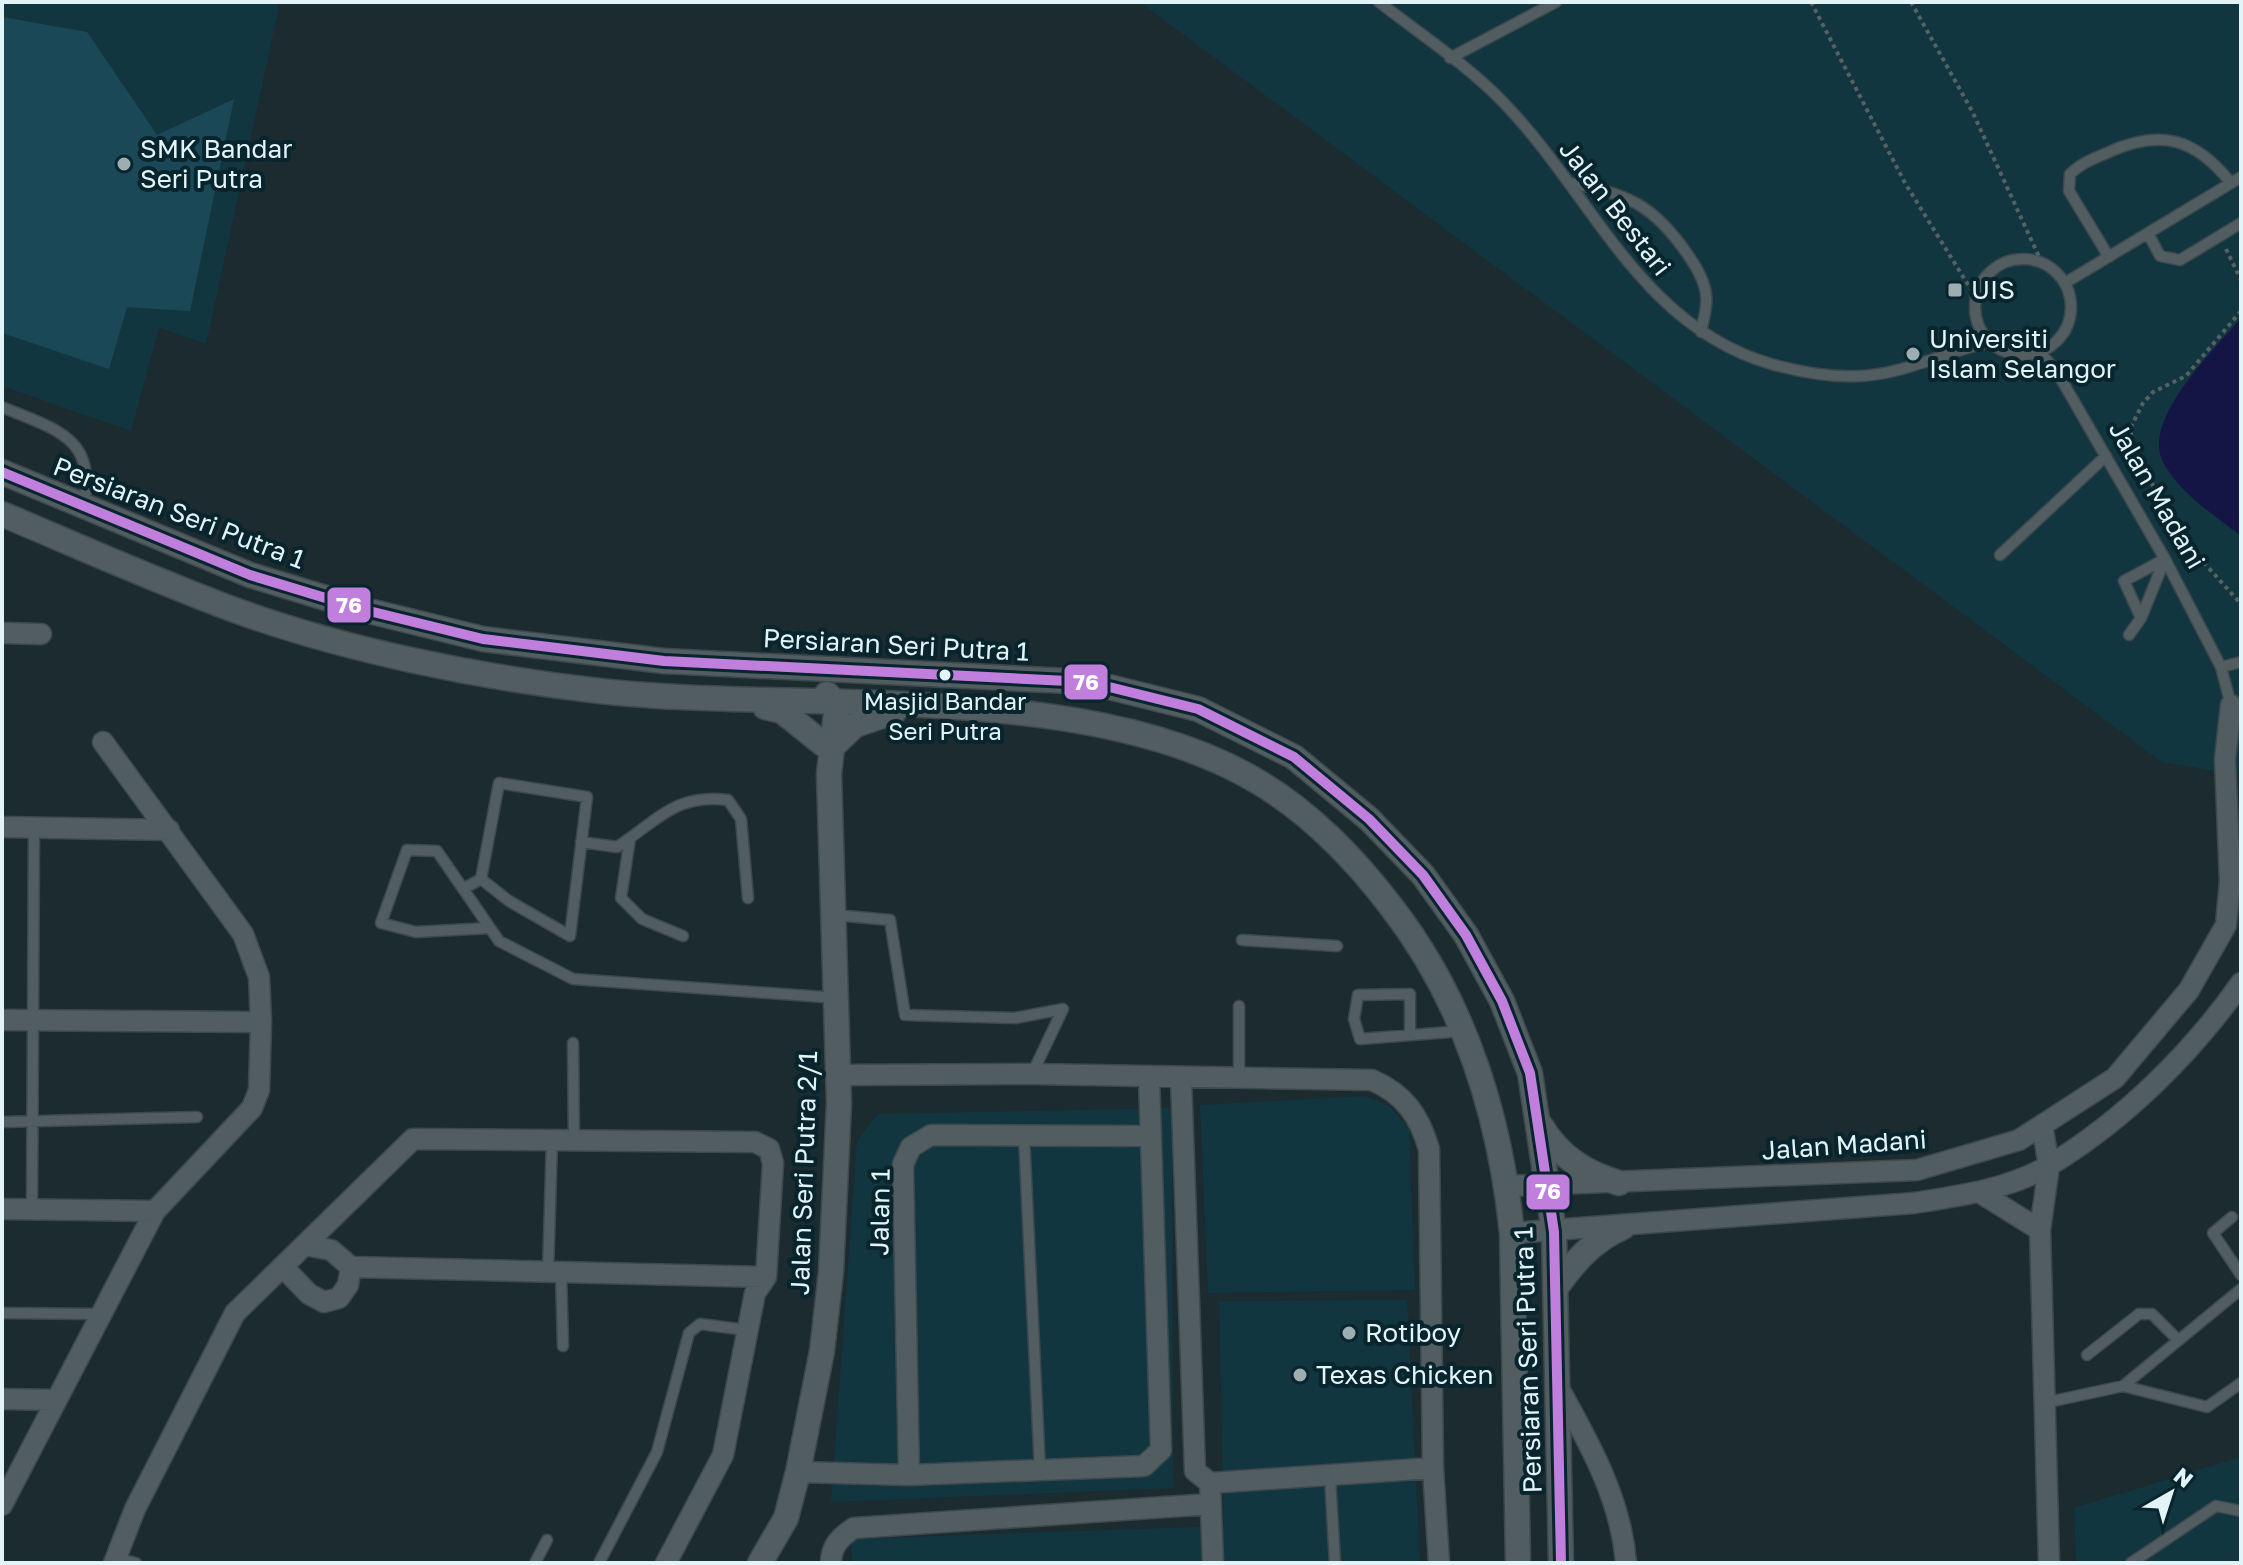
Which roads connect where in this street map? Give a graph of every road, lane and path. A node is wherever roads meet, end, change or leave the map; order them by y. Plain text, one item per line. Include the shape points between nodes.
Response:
1 (1379, 2) edge
2 (1556, 2) edge
3 (1811, 2) edge
4 (1911, 2) edge
5 (1450, 58) junction
6 (2236, 180) edge
7 (1569, 183) junction
8 (2241, 223) edge
9 (2148, 233) junction
10 (2219, 237) junction
11 (2109, 257) junction
12 (2041, 261) junction
13 (2241, 280) edge
14 (2065, 283) junction
15 (1975, 296) junction
16 (2241, 311) edge
17 (1701, 332) junction
18 (1990, 342) junction
19 (2040, 352) junction
20 (2, 407) edge
21 (2106, 456) junction
22 (2, 472) edge
23 (83, 507) junction
24 (2, 514) edge
25 (2000, 555) dead end
26 (2165, 559) junction
27 (2241, 604) edge
28 (2141, 618) junction
29 (2, 633) edge
30 (41, 634) dead end
31 (2129, 635) dead end
32 (664, 661) junction
33 (2241, 662) edge
34 (2221, 667) junction
35 (948, 676) junction
36 (829, 701) junction
37 (744, 702) junction
38 (2231, 705) junction
39 (915, 706) junction
40 (2241, 724) edge
41 (103, 742) dead end
42 (828, 745) junction
43 (2235, 814) edge
44 (2, 827) edge
45 (34, 828) junction
46 (169, 830) junction
47 (630, 838) junction
48 (581, 842) junction
49 (481, 879) junction
50 (463, 889) junction
51 (748, 898) dead end
52 (835, 915) junction
53 (490, 928) junction
54 (683, 936) dead end
55 (1242, 940) dead end
56 (1337, 946) dead end
57 (2241, 983) edge
58 (837, 998) junction
59 (1239, 1006) dead end
60 (2, 1020) edge
61 (34, 1021) junction
62 (261, 1022) junction
63 (1464, 1031) junction
64 (1410, 1035) junction
65 (573, 1043) dead end
66 (1032, 1074) junction
67 (838, 1075) junction
68 (1149, 1078) junction
69 (1181, 1078) junction
70 (1239, 1078) junction
71 (197, 1117) dead end
72 (1538, 1120) junction
73 (2, 1122) edge
74 (33, 1122) junction
75 (2042, 1125) junction
76 (1024, 1136) junction
77 (1151, 1136) junction
78 (552, 1140) junction
79 (574, 1140) junction
80 (2049, 1166) junction
81 (1619, 1183) junction
82 (1507, 1186) junction
83 (1549, 1186) junction
84 (1979, 1192) junction
85 (2, 1209) edge
86 (32, 1209) junction
87 (155, 1211) junction
88 (2232, 1217) dead end
89 (1623, 1227) junction
90 (2040, 1230) junction
91 (1554, 1232) junction
92 (1512, 1233) junction
93 (305, 1245) junction
94 (283, 1267) junction
95 (351, 1267) junction
96 (555, 1272) junction
97 (2241, 1275) edge
98 (766, 1277) junction
99 (1555, 1289) junction
100 (2241, 1289) edge
101 (2, 1313) edge
102 (101, 1314) junction
103 (746, 1330) junction
104 (2177, 1339) junction
105 (563, 1346) dead end
106 (2087, 1355) dead end
107 (2241, 1383) edge
108 (1557, 1385) junction
109 (2123, 1386) junction
110 (2, 1399) edge
111 (56, 1400) junction
112 (2044, 1403) junction
113 (1433, 1468) junction
114 (1040, 1470) junction
115 (798, 1472) junction
116 (909, 1475) junction
117 (1330, 1477) junction
118 (1211, 1494) junction
119 (3, 1500) edge
120 (2241, 1511) edge
121 (547, 1540) dead end
122 (114, 1560) edge
123 (136, 1563) edge
124 (535, 1563) edge
125 (599, 1563) edge
126 (666, 1563) edge
127 (760, 1563) edge
128 (831, 1563) edge
129 (1213, 1563) edge
130 (1335, 1563) edge
131 (1439, 1563) edge
132 (1518, 1563) edge
133 (1561, 1563) edge
134 (1626, 1563) edge
135 (2049, 1563) edge
136 (2131, 1563) edge

1 - 5 lane, Jalan Bestari
2 - 5 lane
3 - 15 path via 1905,183
4 - 12 path via 1972,111
5 - 7 lane, Jalan Bestari via 1502,101
6 - 9 lane
6 - 11 lane via 2202,152 2166,139 2127,144 2079,165 2070,174 2069,191
7 - 17 lane, Jalan Bestari via 1656,297
7 - 17 lane via 1614,191 1641,203 1670,228 1695,264 1706,294
8 - 10 lane
9 - 10 lane via 2160,256 2180,260
9 - 11 lane
10 - 13 path
11 - 14 lane
12 - 14 lane
12 - 15 lane via 2007,260 1982,280
14 - 19 lane via 2071,315 2054,344
15 - 18 lane via 1980,328
16 - 27 path via 2186,376 2153,392 2130,429 2136,457 2189,546
17 - 18 lane, Jalan Bestari via 1753,358 1807,374 1862,376
18 - 19 lane via 2014,354
19 - 21 lane, Jalan Madani
20 - 23 lane via 73,442 88,470
21 - 25 lane
21 - 26 lane, Jalan Madani
22 - 23 street, Persiaran Seri Putra 1
23 - 32 street, Persiaran Seri Putra 1 via 250,575 365,610 483,639
24 - 37 street, Persiaran Seri Putra 1 via 236,610 388,654 598,691
26 - 28 lane
26 - 28 lane via 2124,581
26 - 34 lane, Jalan Madani
28 - 31 lane
29 - 30 street
32 - 35 street, Persiaran Seri Putra 1
32 - 36 street via 703,673 801,682
33 - 34 lane
34 - 38 lane, Jalan Madani
35 - 36 street via 921,684 855,681 842,685
35 - 72 street, Persiaran Seri Putra 1 via 1089,682 1198,709 1294,757 1369,819 1423,875 1466,935 1502,1001 1530,1073
36 - 37 street, Persiaran Seri Putra 1
36 - 39 street, Persiaran Seri Putra 1
36 - 42 street, Jalan Seri Putra 2/1
37 - 42 street via 782,711
38 - 40 street
38 - 43 street, Jalan Madani via 2225,759
39 - 42 street via 855,725
39 - 63 street, Persiaran Seri Putra 1 via 1104,726 1185,748 1259,782 1320,826 1368,876 1407,927
41 - 46 street
42 - 52 street, Jalan Seri Putra 2/1
43 - 75 street, Jalan Madani via 2226,925 2189,990 2115,1078
44 - 45 street
45 - 46 street
45 - 61 lane
46 - 62 street via 253,954
47 - 48 lane via 617,847
47 - 51 lane via 669,808 702,797 728,800 741,819
47 - 54 lane via 621,898 642,919
48 - 49 lane via 570,936
48 - 49 lane via 587,797 499,783
49 - 50 lane
50 - 53 lane
50 - 53 lane via 437,851 407,850 381,923 416,932
52 - 58 street, Jalan Seri Putra 2/1
52 - 66 lane via 890,920 905,1015 1015,1018 1063,1009
53 - 58 lane via 499,941 573,979
55 - 56 lane
57 - 80 street via 2162,1077
58 - 67 street, Jalan Seri Putra 2/1
59 - 70 lane
60 - 61 street
61 - 62 street
61 - 74 lane
62 - 87 street via 259,1090 252,1108
63 - 64 lane
63 - 82 street, Persiaran Seri Putra 1
64 - 64 lane via 1360,1039 1354,1019 1358,995 1410,994
65 - 79 lane
66 - 67 street
66 - 68 street
67 - 115 street, Jalan Seri Putra 2/1 via 831,1272
68 - 69 street
68 - 77 street
69 - 70 street
69 - 118 street via 1195,1471
70 - 113 street via 1372,1080 1410,1105 1422,1126 1429,1149
71 - 74 lane
72 - 81 street via 1577,1166
72 - 83 street, Persiaran Seri Putra 1
73 - 74 lane
74 - 86 lane
75 - 80 street
75 - 81 street, Jalan Madani via 2019,1140 1917,1170
76 - 77 street, Jalan 1
76 - 114 lane
76 - 116 street, Jalan 1 via 931,1135 911,1147 903,1164
77 - 114 street via 1161,1450 1144,1466
78 - 79 street
78 - 93 street via 413,1139
78 - 96 lane
79 - 98 street via 755,1142 769,1149 773,1163
80 - 84 street
80 - 90 street
81 - 83 street, Jalan Madani
82 - 83 street, Jalan Madani
82 - 92 street, Persiaran Seri Putra 1
83 - 91 street, Persiaran Seri Putra 1
84 - 89 street via 1914,1203
84 - 90 street
85 - 86 street
86 - 87 street
87 - 102 street
88 - 97 lane via 2213,1233
89 - 91 street
89 - 99 street via 1584,1251
90 - 112 street
91 - 92 street
91 - 99 street, Persiaran Seri Putra 1
92 - 132 street, Persiaran Seri Putra 1
93 - 94 street
93 - 95 street via 331,1250
94 - 95 street via 324,1302 339,1298
94 - 122 street via 235,1313
95 - 96 street
96 - 98 street
96 - 105 lane
98 - 103 street via 755,1293
99 - 108 street, Persiaran Seri Putra 1
100 - 104 lane
101 - 102 lane
102 - 111 street
103 - 125 lane via 700,1324 689,1333 657,1452
103 - 126 street via 723,1455
104 - 106 lane via 2152,1314 2139,1314
104 - 109 lane
107 - 109 lane via 2207,1407
108 - 133 street, Persiaran Seri Putra 1
108 - 134 street via 1599,1462 1624,1537
109 - 112 lane
110 - 111 street
111 - 119 street
112 - 135 street
113 - 117 street
113 - 131 street
114 - 116 street
115 - 116 street
115 - 127 street, Jalan Seri Putra 2/1 via 786,1518
117 - 118 street
117 - 130 lane
118 - 128 street via 854,1528 840,1538
118 - 129 street
120 - 136 lane via 2216,1506
121 - 124 lane
122 - 123 lane

